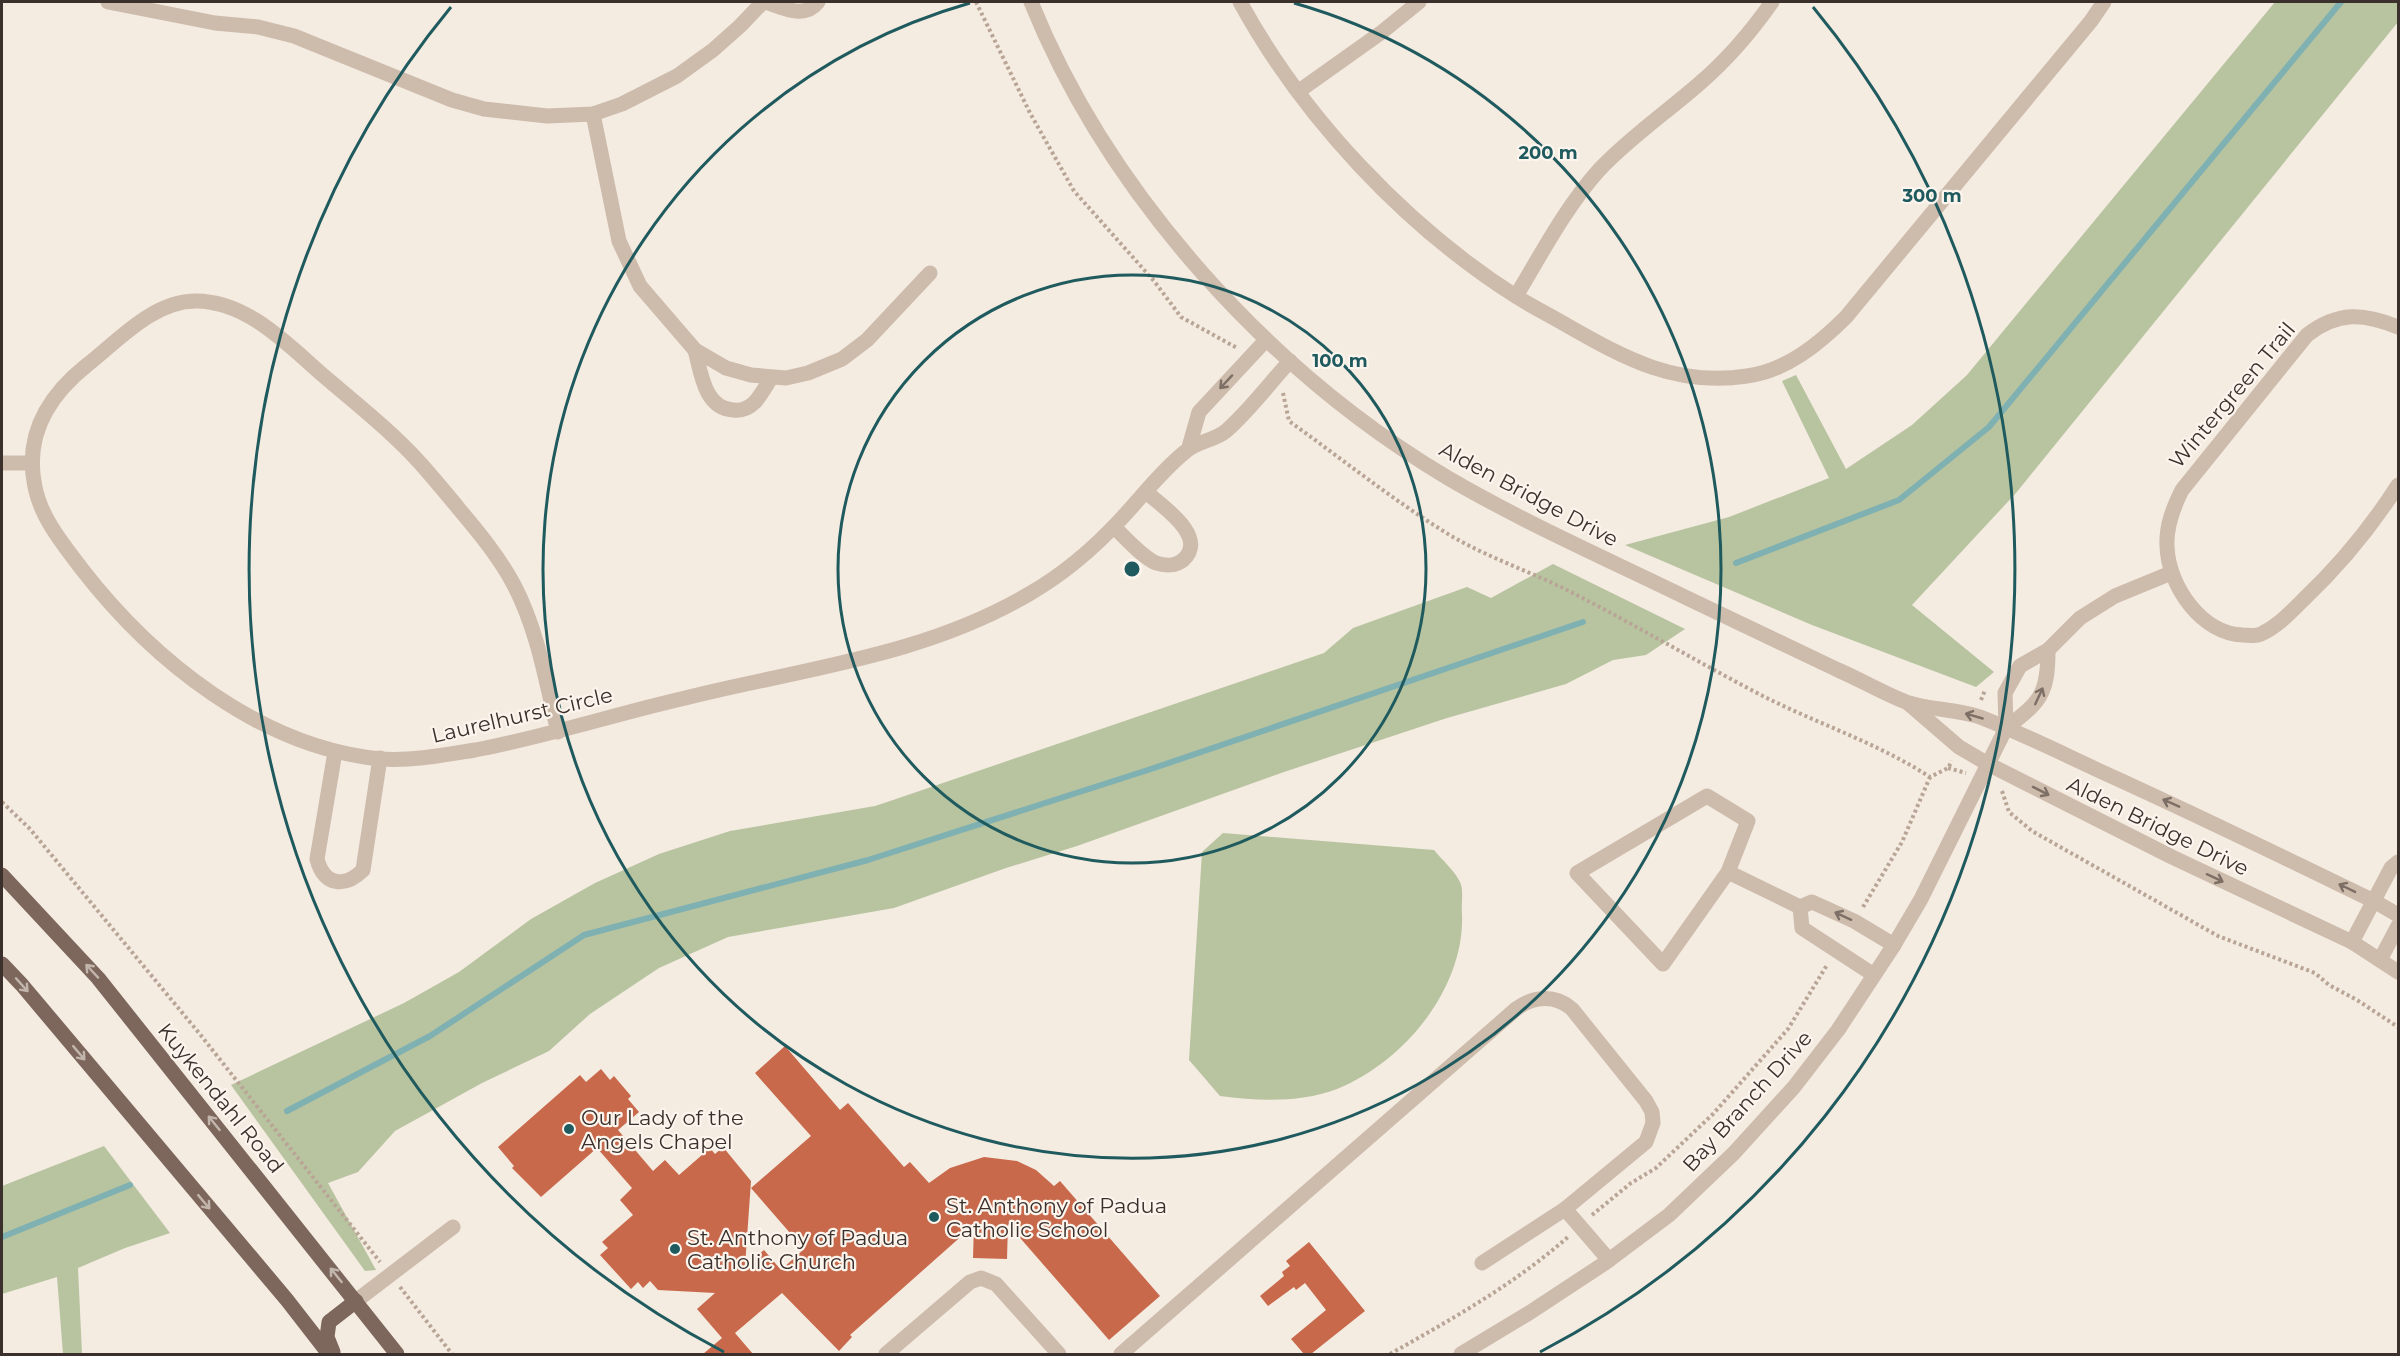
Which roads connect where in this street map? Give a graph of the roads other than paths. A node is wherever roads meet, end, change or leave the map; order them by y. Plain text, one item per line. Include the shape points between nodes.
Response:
1 (108, 2) edge
2 (764, 2) edge
3 (818, 2) edge
4 (1032, 2) edge
5 (1240, 2) edge
6 (1419, 2) edge
7 (1773, 2) edge
8 (2104, 2) edge
9 (1299, 91) junction
10 (593, 114) junction
11 (930, 273) dead end
12 (1516, 296) junction
13 (2398, 327) edge
14 (1266, 340) junction
15 (695, 350) junction
16 (1290, 361) junction
17 (771, 378) junction
18 (1189, 447) junction
19 (2, 463) edge
20 (32, 463) junction
21 (2398, 484) edge
22 (1146, 492) junction
23 (1114, 527) junction
24 (2171, 573) junction
25 (2048, 650) junction
26 (1908, 703) junction
27 (2006, 728) junction
28 (558, 732) junction
29 (335, 752) junction
30 (380, 759) junction
31 (1988, 764) junction
32 (2398, 862) edge
33 (1728, 872) junction
34 (2, 875) edge
35 (2374, 901) junction
36 (1800, 907) junction
37 (2398, 915) edge
38 (2398, 926) edge
39 (2352, 942) junction
40 (1894, 945) junction
41 (2380, 960) junction
42 (2, 964) edge
43 (2398, 972) edge
44 (1874, 975) junction
45 (1565, 1209) junction
46 (453, 1227) dead end
47 (1609, 1260) junction
48 (1482, 1263) dead end
49 (356, 1301) junction
50 (331, 1354) edge
51 (397, 1354) edge
52 (886, 1354) edge
53 (1059, 1354) edge
54 (1121, 1354) edge
55 (1461, 1354) edge

1 - 10 street via 294,36 484,110 547,116
2 - 3 street via 805,12
2 - 10 street via 713,50 677,76
4 - 14 street, Alden Bridge Drive via 1066,75 1139,194 1182,250
5 - 9 street
6 - 9 street
7 - 12 street via 1731,55 1600,170 1563,219
8 - 12 street via 1846,317 1827,336 1779,367 1723,379 1662,372 1611,350
9 - 12 street via 1346,150 1388,194 1430,232
10 - 15 street via 619,241 628,264 640,286
11 - 17 street via 867,340 842,359 808,373
13 - 24 street, Wintergreen Trail via 2374,317 2346,316 2321,324 2307,335 2182,490 2170,516 2167,547
14 - 16 street, Alden Bridge Drive
14 -> 18 street, Laurelhurst Circle via 1199,411
15 - 17 street via 726,368
15 - 17 street via 704,386 723,408 748,408
16 - 18 street, Laurelhurst Circle via 1222,436
16 - 26 street, Alden Bridge Drive via 1387,438 1507,511
18 - 22 street, Laurelhurst Circle
19 - 20 street
20 - 28 street, Laurelhurst Circle via 35,435 46,408 70,378 152,314 168,305 191,301 213,302 239,312 269,328 385,429 420,463 495,552 528,615
20 - 29 street, Laurelhurst Circle via 35,490 58,538 128,623 186,676 246,714
21 - 24 street, Wintergreen Trail via 2360,541 2331,574 2277,626 2258,636 2230,635 2208,623 2191,606
22 - 23 street, Laurelhurst Circle
22 - 23 street via 1186,528 1190,545 1185,557 1174,564 1156,562
23 - 28 street, Laurelhurst Circle via 1035,591 982,618 857,661 682,698
24 - 25 street via 2115,596 2080,618
27 -> 25 street via 2035,706 2048,678
25 - 27 street via 2020,666 2005,693
27 -> 26 street, Alden Bridge Drive via 1974,715
26 - 31 street, Alden Bridge Drive via 1959,747
27 - 31 street, Bay Branch Drive
35 -> 27 street, Alden Bridge Drive
28 - 30 street, Laurelhurst Circle via 438,756
29 - 30 street, Laurelhurst Circle
29 - 30 street via 317,859 320,872 329,880 353,879 363,870
31 -> 39 street, Alden Bridge Drive
31 - 40 street, Bay Branch Drive
32 - 35 street
33 - 33 street via 1663,964 1577,873 1707,796 1748,821
33 - 36 street
49 -> 34 main road, Kuykendahl Road via 98,978
35 - 37 street, Alden Bridge Drive
35 - 39 street
40 -> 36 street via 1812,902
36 - 44 street via 1802,928
38 - 41 street
39 - 41 street, Alden Bridge Drive
40 - 44 street, Bay Branch Drive
41 - 43 street, Alden Bridge Drive
42 -> 50 main road
44 - 47 street, Bay Branch Drive via 1794,1087 1734,1154 1669,1215
45 - 47 street
45 - 48 street
45 - 54 street via 1646,1142 1653,1117 1646,1101 1567,1004 1533,999 1508,1016
46 - 49 street
47 - 55 street, Bay Branch Drive
49 - 50 main road via 329,1322
49 - 51 main road, Kuykendahl Road
52 - 53 street via 970,1282 981,1278 996,1284

